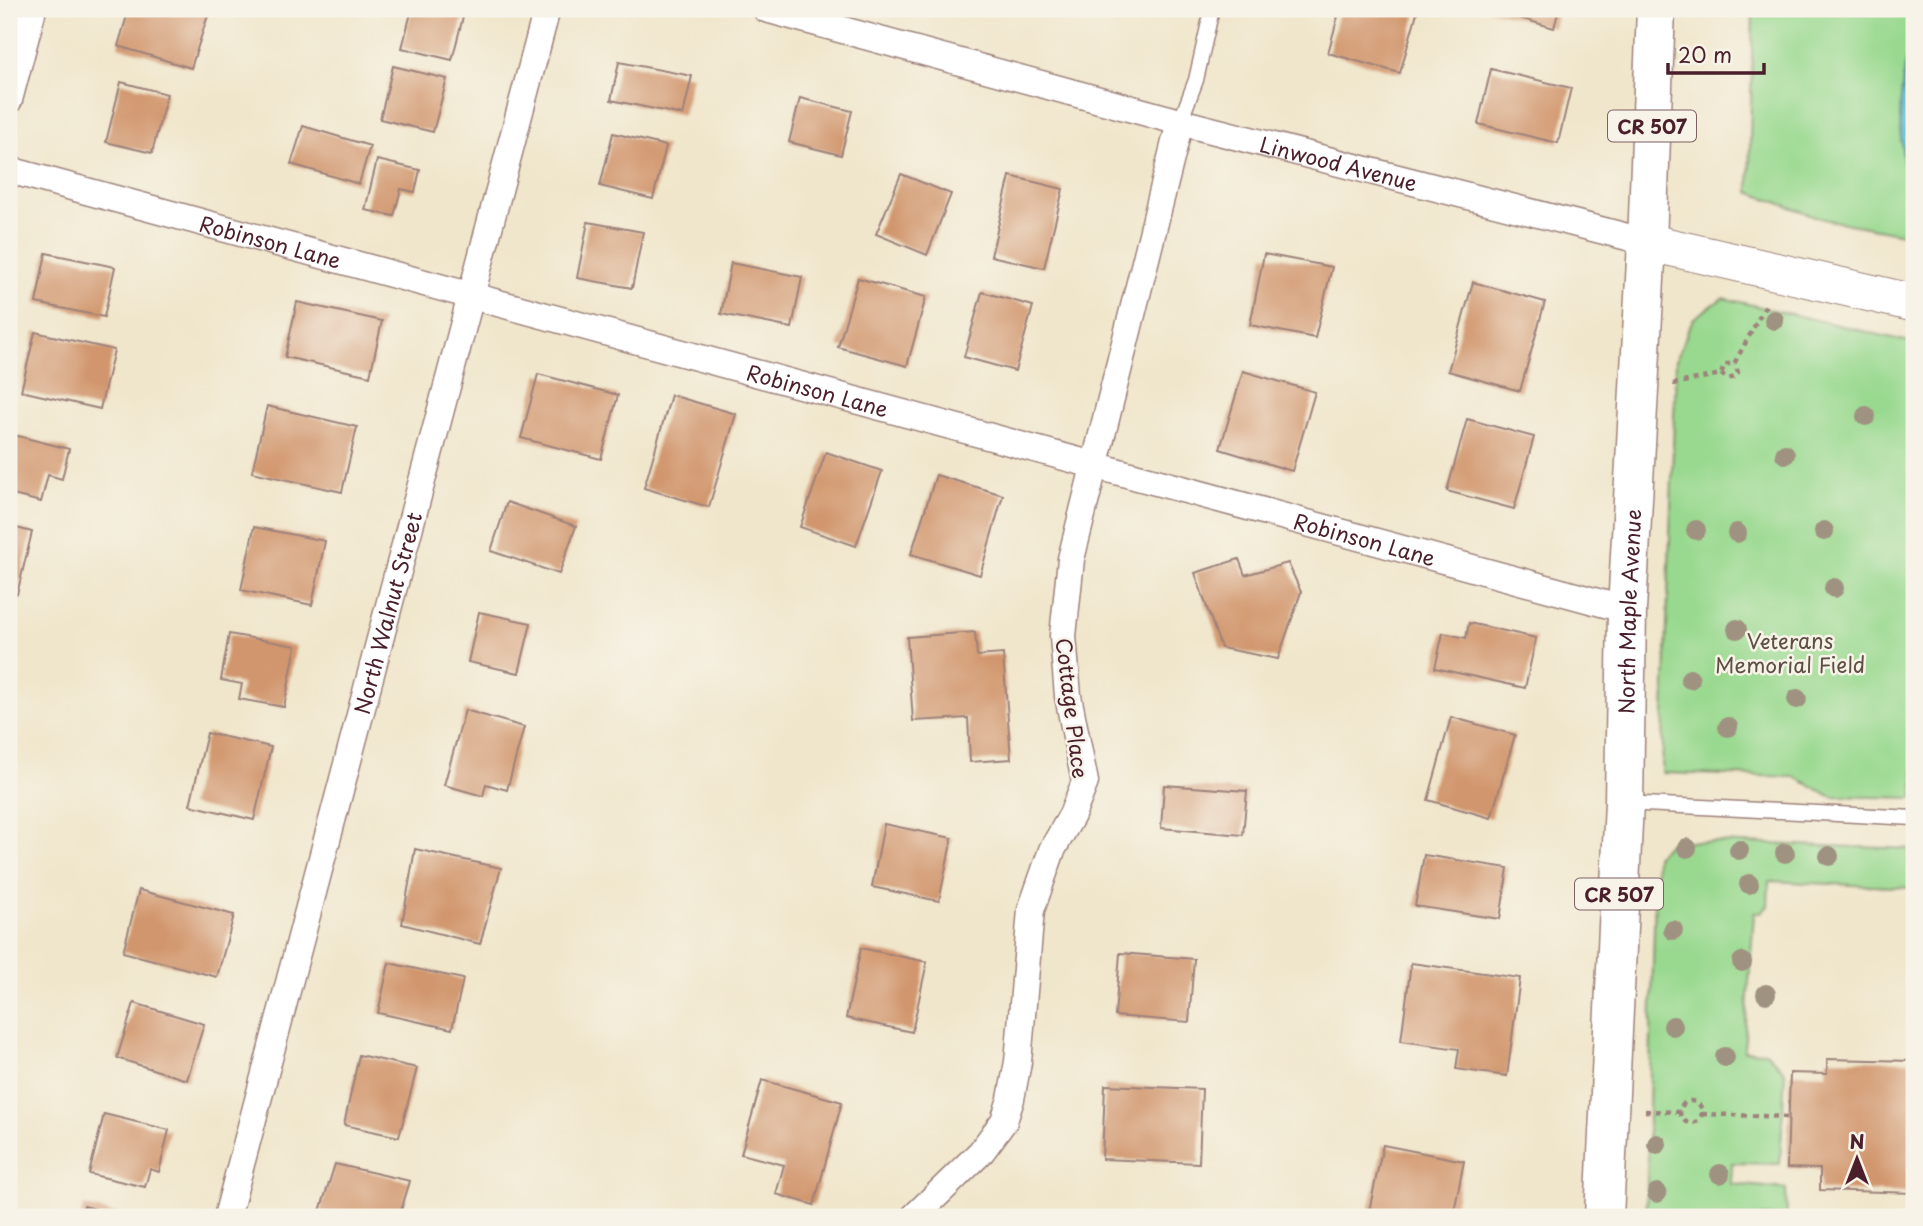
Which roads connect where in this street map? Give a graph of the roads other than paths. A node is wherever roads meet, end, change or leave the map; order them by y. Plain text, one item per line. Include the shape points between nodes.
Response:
1 (33, 9) edge
2 (547, 9) edge
3 (766, 9) edge
4 (1212, 9) edge
5 (1656, 9) edge
6 (838, 18) edge
7 (9, 100) edge
8 (1180, 121) junction
9 (9, 170) edge
10 (1647, 242) junction
11 (470, 295) junction
12 (1914, 303) edge
13 (1094, 464) junction
14 (1627, 610) junction
15 (1624, 803) junction
16 (1914, 818) edge
17 (227, 1217) edge
18 (915, 1217) edge
19 (1604, 1217) edge

1 - 7 street
2 - 11 street, North Walnut Street
3 - 6 street, Linwood Avenue
4 - 8 lane via 1196,80
5 - 10 main road, North Maple Avenue / CR 507
6 - 8 street, Linwood Avenue
8 - 10 street, Linwood Avenue
8 - 13 street, Cottage Place
9 - 11 street, Robinson Lane
10 - 12 main road, Linwood Avenue
10 - 14 main road, North Maple Avenue / CR 507
11 - 13 street, Robinson Lane
11 - 17 street, North Walnut Street
13 - 14 street, Robinson Lane
13 - 18 street, Cottage Place via 1071,559 1063,636 1068,696 1085,782 1052,850 1031,910 1011,1099 1004,1121 981,1152
14 - 15 main road, North Maple Avenue / CR 507
15 - 16 lane
15 - 19 main road, North Maple Avenue / CR 507

